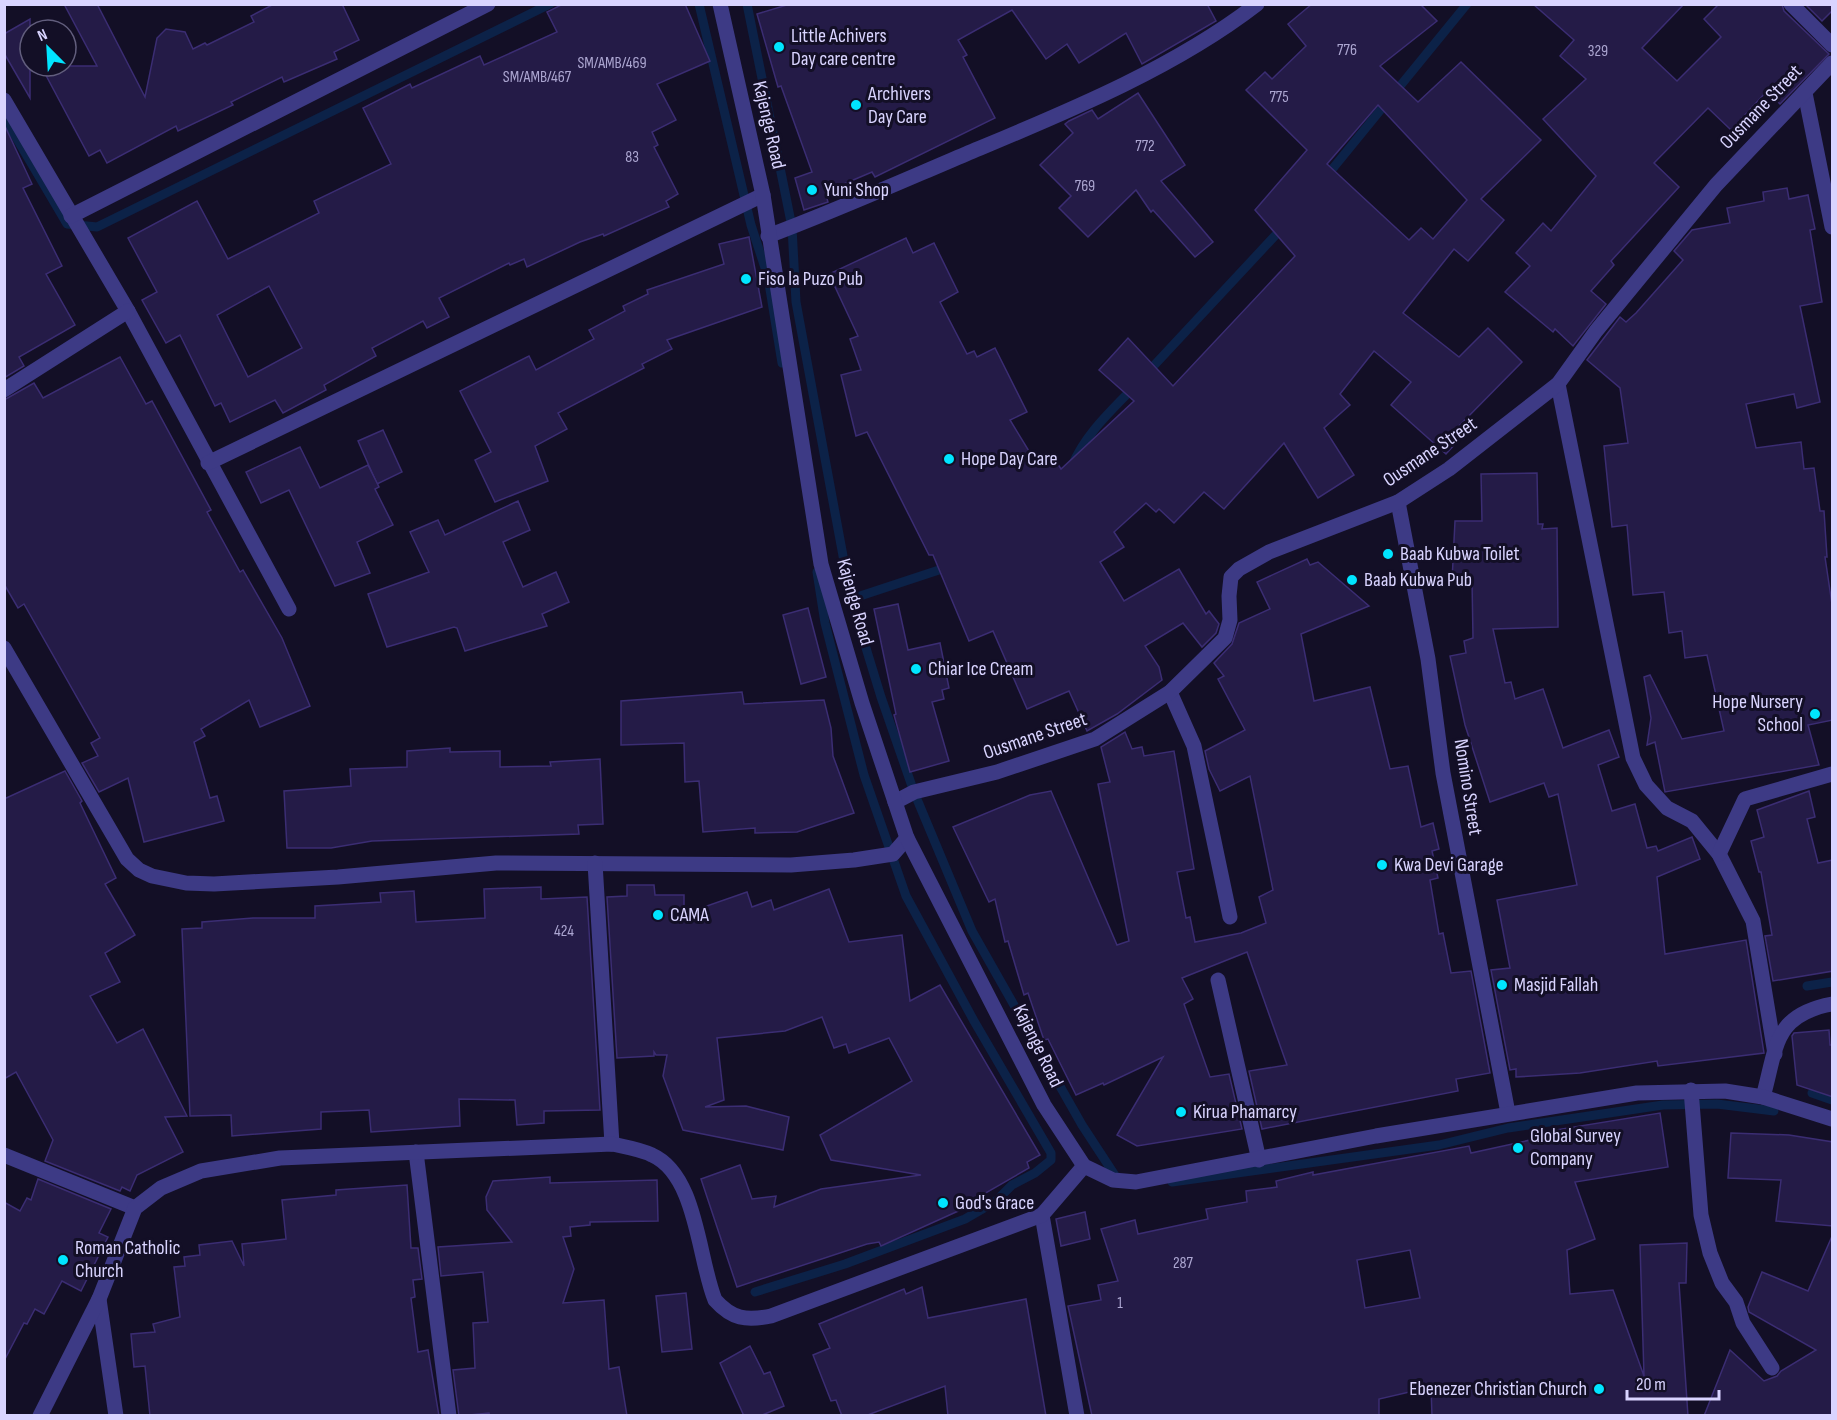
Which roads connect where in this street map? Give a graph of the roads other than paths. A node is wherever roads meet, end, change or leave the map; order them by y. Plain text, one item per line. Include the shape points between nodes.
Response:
1 (488, 4) edge
2 (720, 4) edge
3 (1257, 4) edge
4 (1791, 4) edge
5 (1833, 45) edge
6 (1833, 63) edge
7 (1804, 93) junction
8 (4, 100) edge
9 (763, 195) junction
10 (71, 216) junction
11 (1833, 227) edge
12 (768, 236) junction
13 (128, 311) junction
14 (1558, 384) junction
15 (4, 390) edge
16 (208, 463) junction
17 (1398, 502) junction
18 (289, 609) dead end
19 (4, 648) edge
20 (1170, 692) junction
21 (1833, 774) edge
22 (896, 802) junction
23 (908, 838) junction
24 (1719, 854) junction
25 (595, 863) junction
26 (1230, 917) dead end
27 (1218, 980) dead end
28 (1833, 1004) edge
29 (1775, 1054) junction
30 (1691, 1090) junction
31 (1763, 1097) junction
32 (1509, 1113) junction
33 (1833, 1119) edge
34 (612, 1144) junction
35 (416, 1152) junction
36 (4, 1155) edge
37 (1260, 1160) junction
38 (1084, 1166) junction
39 (135, 1208) junction
40 (1042, 1215) junction
41 (99, 1299) junction
42 (1772, 1368) dead end
43 (40, 1416) edge
44 (116, 1416) edge
45 (449, 1416) edge
46 (1077, 1416) edge

1 - 10 street
2 - 9 street, Kajenge Road
3 - 12 street via 1229,26 1165,63 1038,124
4 - 5 street
6 - 7 street, Ousmane Street
7 - 11 street
7 - 14 street, Ousmane Street via 1716,184 1596,331
8 - 10 street
9 - 12 street, Kajenge Road
9 - 16 street
10 - 13 street
12 - 22 street, Kajenge Road via 822,564 862,703
13 - 15 street
13 - 16 street
14 - 17 street, Ousmane Street via 1449,469
14 - 24 street via 1632,758 1646,785 1667,807 1692,821
16 - 18 street
17 - 20 street, Ousmane Street via 1269,552 1239,569 1231,577 1230,620 1225,638
17 - 32 street, Nomino Street via 1428,659 1443,773
19 - 25 street via 127,859 152,876 214,884 496,864
20 - 22 street, Ousmane Street via 1095,740 997,772 914,792
20 - 26 street via 1194,746
21 - 24 street via 1745,800
22 - 23 street, Kajenge Road
23 - 25 street via 893,854 854,860 791,865
23 - 38 street, Kajenge Road via 1044,1105
24 - 29 street via 1753,921
25 - 34 street
27 - 37 street
28 - 29 street via 1794,1017 1781,1034
29 - 31 street
30 - 31 street
30 - 32 street via 1637,1093
30 - 42 street via 1701,1215 1710,1253 1743,1323
31 - 33 street
32 - 37 street
34 - 35 street
34 - 40 street via 653,1155 671,1168 684,1186 715,1300 725,1311 749,1321
35 - 39 street via 244,1161 201,1171 161,1188
35 - 45 street
36 - 39 street
37 - 38 street via 1136,1182 1113,1180
38 - 40 street
39 - 41 street
40 - 46 street
41 - 43 street
41 - 44 street

